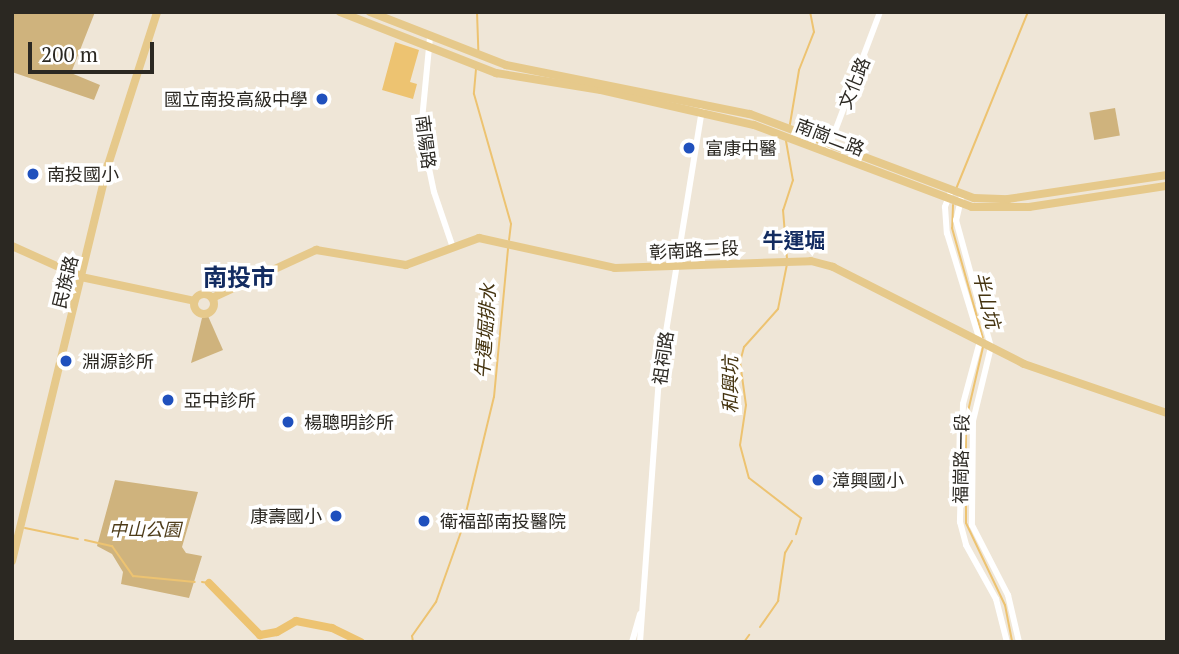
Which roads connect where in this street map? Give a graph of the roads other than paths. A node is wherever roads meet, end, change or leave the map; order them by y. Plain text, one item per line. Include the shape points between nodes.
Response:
1 (157, 12) edge
2 (340, 12) edge
3 (370, 12) edge
4 (880, 12) edge
5 (429, 41) junction
6 (481, 63) junction
7 (703, 108) junction
8 (829, 148) junction
9 (1167, 175) edge
10 (1167, 186) edge
11 (949, 196) junction
12 (960, 199) junction
13 (452, 245) junction
14 (12, 246) edge
15 (679, 269) junction
16 (81, 277) junction
17 (212, 298) junction
18 (195, 301) junction
19 (985, 344) junction
20 (1167, 413) edge
21 (14, 551) edge
22 (12, 561) edge
23 (640, 614) junction
24 (632, 642) edge
25 (640, 642) edge
26 (1007, 642) edge
27 (1019, 642) edge

1 - 16 main road, 民族路 via 122,115
2 - 5 main road
3 - 5 main road
4 - 8 street, 文化路
5 - 6 main road via 468,52
5 - 6 main road via 469,63
5 - 13 street, 南陽路 via 421,130
6 - 7 main road, 南崗二路
7 - 8 main road, 南崗二路 via 750,114
7 - 15 street, 祖祠路
8 - 11 main road, 南崗二路
9 - 12 main road, 南崗二路 via 1008,199
10 - 12 main road, 南崗二路 via 1010,209
11 - 12 main road, 南崗二路
11 - 19 street via 947,233
12 - 19 street, 福崗路一段 via 956,220
13 - 15 main road, 彰南路二段 via 479,238 594,267
13 - 17 main road, 彰南路二段 via 406,265 316,250
14 - 16 main road, 彰南路二段
15 - 19 main road, 彰南路二段 via 787,260 833,267
15 - 23 street, 祖祠路 via 659,375
16 - 18 main road, 彰南路二段
16 - 21 main road, 民族路
17 - 18 main road, 彰南路二段 via 203,295
17 - 18 main road, 彰南路二段 via 214,308 207,314 197,311
19 - 20 main road, 彰南路二段 via 1042,371
19 - 26 street, 福崗路一段 via 963,404 960,523 966,545 996,599
19 - 27 street, 福崗路一段 via 973,421 972,526 1008,595
21 - 22 main road, 民族路
23 - 24 street
23 - 25 street

